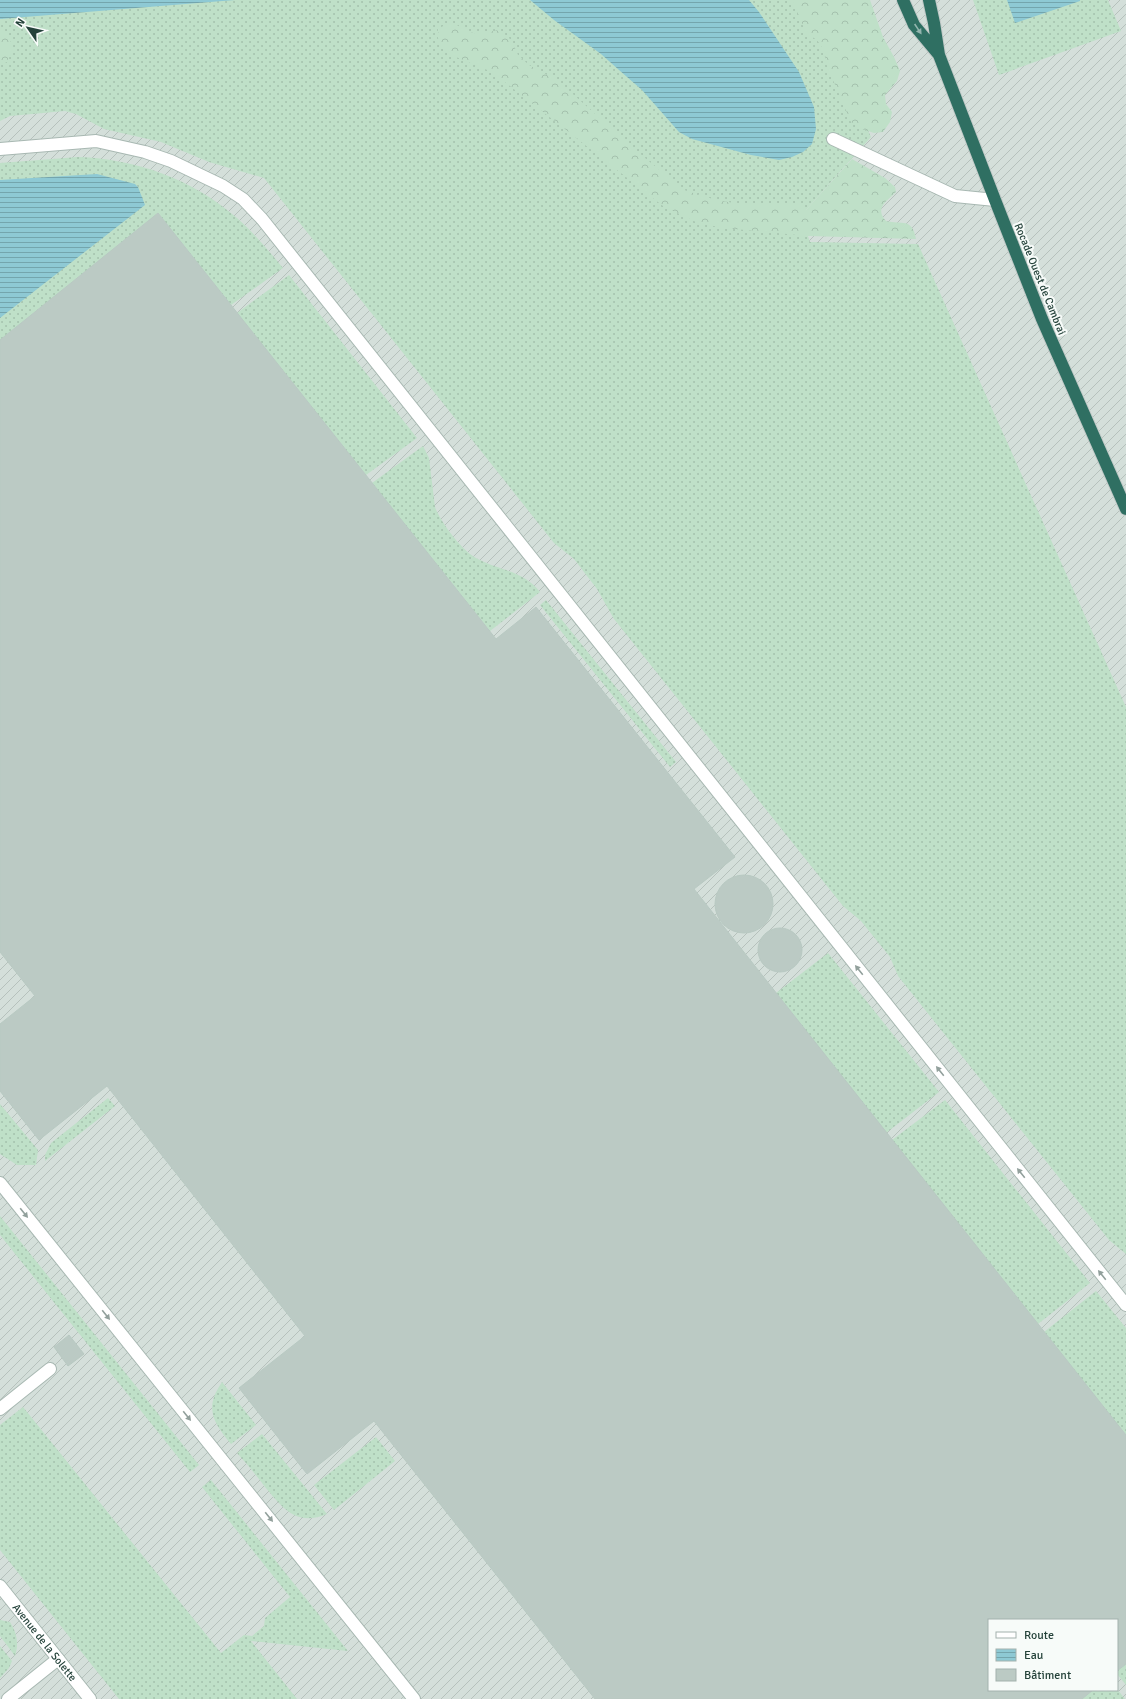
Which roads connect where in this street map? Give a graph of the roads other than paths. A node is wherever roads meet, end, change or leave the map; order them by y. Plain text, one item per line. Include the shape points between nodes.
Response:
1 (903, 0) edge
2 (929, 0) edge
3 (939, 55) junction
4 (833, 138) dead end
5 (0, 149) edge
6 (995, 200) junction
7 (1126, 509) edge
8 (0, 1183) edge
9 (1126, 1305) edge
10 (50, 1369) dead end
11 (0, 1409) edge
12 (0, 1586) edge
13 (58, 1659) junction
14 (8, 1699) edge
15 (90, 1699) edge
16 (414, 1699) edge

1 -> 3 highway, Rocade Ouest de Cambrai via 914,25
2 - 3 highway, Rocade Ouest de Cambrai
3 - 6 highway, Rocade Ouest de Cambrai
4 - 6 street via 955,196
9 -> 5 street via 262,219 243,199 223,186 171,161 96,141
6 - 7 highway, Rocade Ouest de Cambrai via 1042,319
8 -> 16 street
10 - 11 street
12 - 13 street, Avenue de la Solette
13 - 14 street
13 - 15 street, Avenue de la Solette

